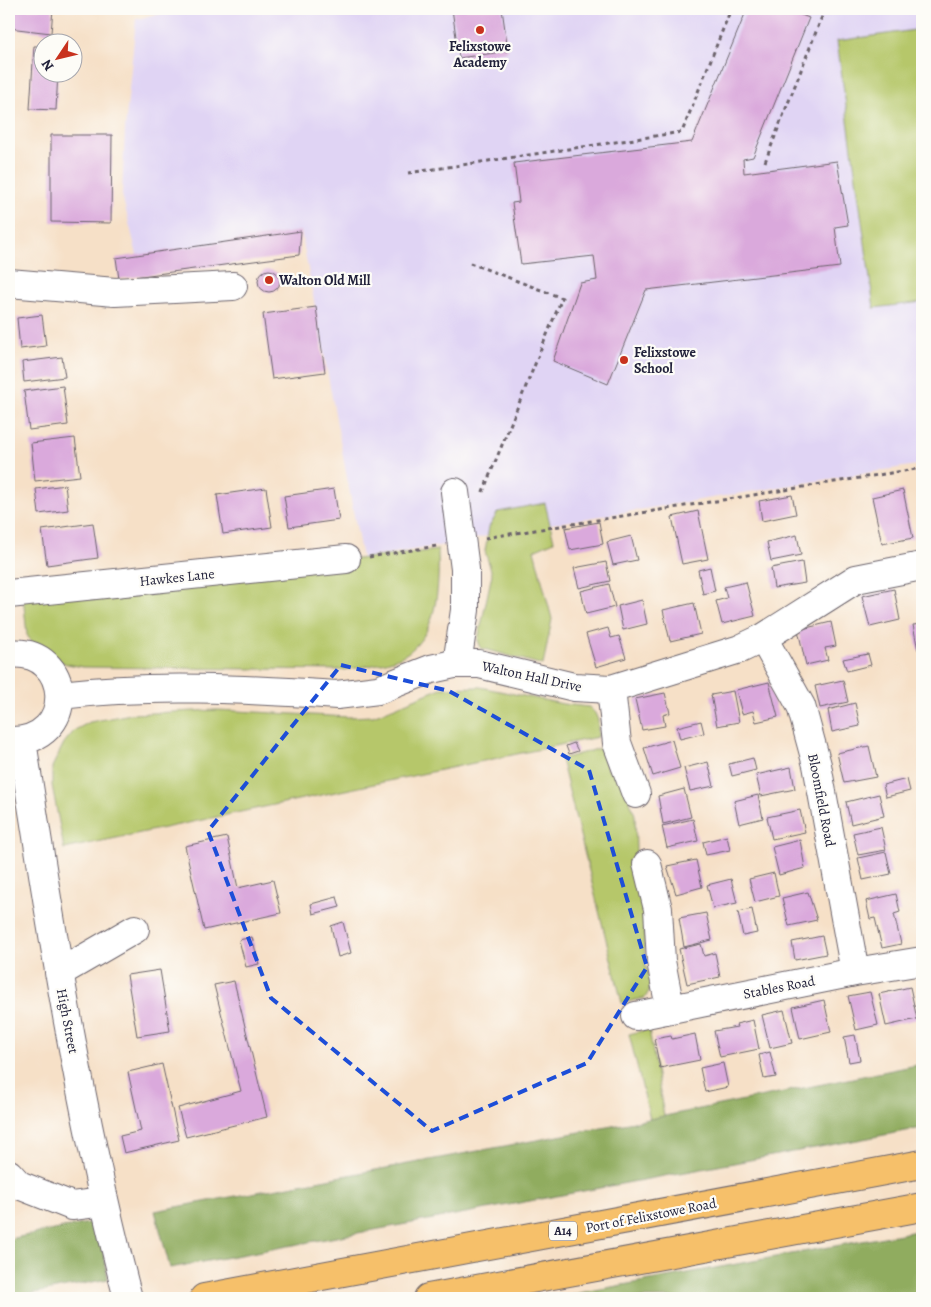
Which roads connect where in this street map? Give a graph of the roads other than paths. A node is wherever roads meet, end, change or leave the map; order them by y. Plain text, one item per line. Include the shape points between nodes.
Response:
1 (9, 283) edge
2 (233, 286) dead end
3 (468, 494) road end
4 (346, 559) road end
5 (922, 566) edge
6 (9, 594) edge
7 (763, 638) junction
8 (9, 654) edge
9 (457, 664) junction
10 (611, 689) junction
11 (60, 695) junction
12 (15, 741) edge
13 (636, 794) dead end
14 (647, 864) dead end
15 (135, 929) dead end
16 (922, 961) edge
17 (855, 972) junction
18 (59, 973) junction
19 (670, 1008) junction
20 (636, 1016) dead end
21 (922, 1164) edge
22 (9, 1174) edge
23 (922, 1207) edge
24 (106, 1213) junction
25 (128, 1298) edge
26 (204, 1298) edge
27 (428, 1298) edge

1 - 2 street via 115,292
3 - 9 street via 463,542 466,568 464,610
4 - 6 street, Hawkes Lane
5 - 7 street, Walton Hall Drive via 856,579
7 - 10 street, Walton Hall Drive
7 - 17 street, Bloomfield Road via 801,706 816,765
8 - 11 street via 30,655 42,661 55,676
9 - 10 street, Walton Hall Drive via 479,664 574,687
9 - 11 street, Walton Hall Drive via 431,669 394,685 359,694 130,688
10 - 13 street via 617,743
11 - 12 street, High Street via 54,720 45,731 34,738
12 - 18 street, High Street
14 - 19 street via 658,909 661,961
15 - 18 street
16 - 17 street, Stables Road
17 - 19 street, Stables Road
18 - 24 street, High Street
19 - 20 street, Stables Road
21 - 26 highway, Port of Felixstowe Road / A14
22 - 24 street via 18,1185 49,1199
23 - 27 highway
24 - 25 street, High Street

